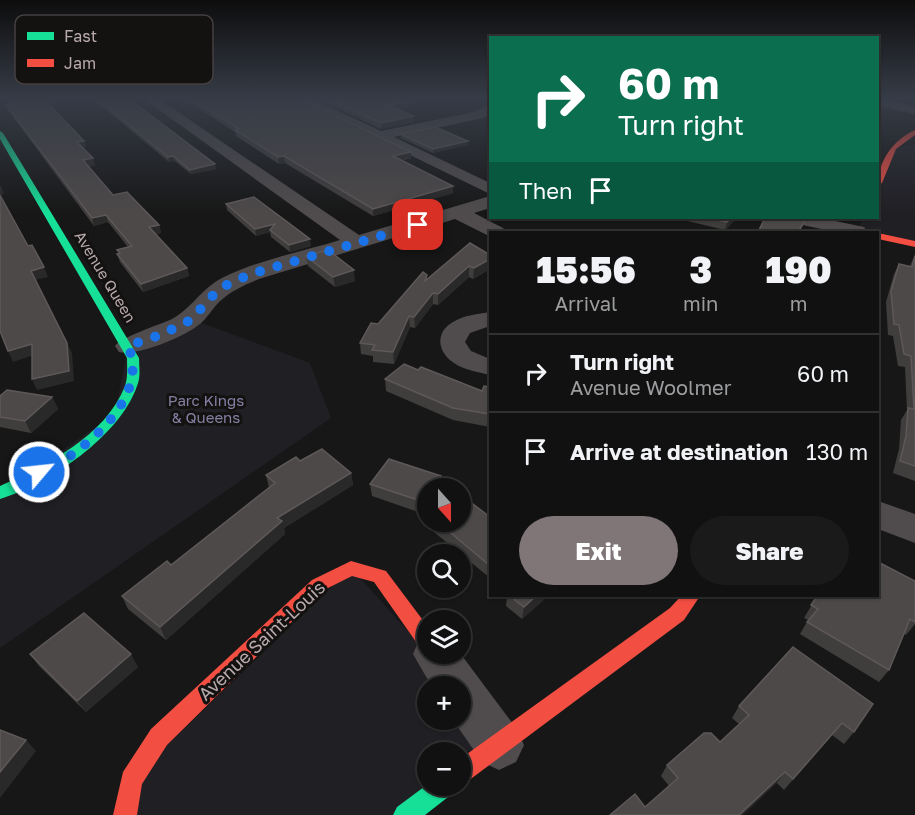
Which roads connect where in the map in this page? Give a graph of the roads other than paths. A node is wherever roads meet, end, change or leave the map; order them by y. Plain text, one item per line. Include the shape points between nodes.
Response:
1 (2, 137) edge
2 (205, 137) edge
3 (382, 137) edge
4 (908, 137) edge
5 (879, 181) edge
6 (489, 189) edge
7 (489, 202) edge
8 (459, 213) junction
9 (802, 219) edge
10 (860, 228) edge
11 (494, 231) edge
12 (879, 236) edge
13 (356, 242) junction
14 (915, 244) edge
15 (489, 319) edge
16 (128, 346) junction
17 (489, 367) edge
18 (0, 493) edge
19 (879, 515) edge
20 (915, 529) edge
21 (690, 597) edge
22 (417, 628) edge
23 (471, 706) edge
24 (499, 745) junction
25 (471, 766) edge
26 (431, 796) edge
27 (125, 815) edge
28 (405, 815) edge

1 - 16 street, Avenue Queen
2 - 13 street
3 - 6 street
4 - 5 street via 893,148
7 - 8 street
8 - 11 street
8 - 13 street
9 - 10 street
12 - 14 street
13 - 16 street via 228,284 191,320
15 - 17 street via 476,320 456,330 451,346 465,360
16 - 18 street, Avenue Queen via 133,358 132,384 115,414 76,452
19 - 20 street
21 - 24 street via 677,614
22 - 27 street, Avenue Saint-Louis via 380,576 351,568 318,585 159,737 131,780
23 - 24 street
24 - 25 street
26 - 28 street

